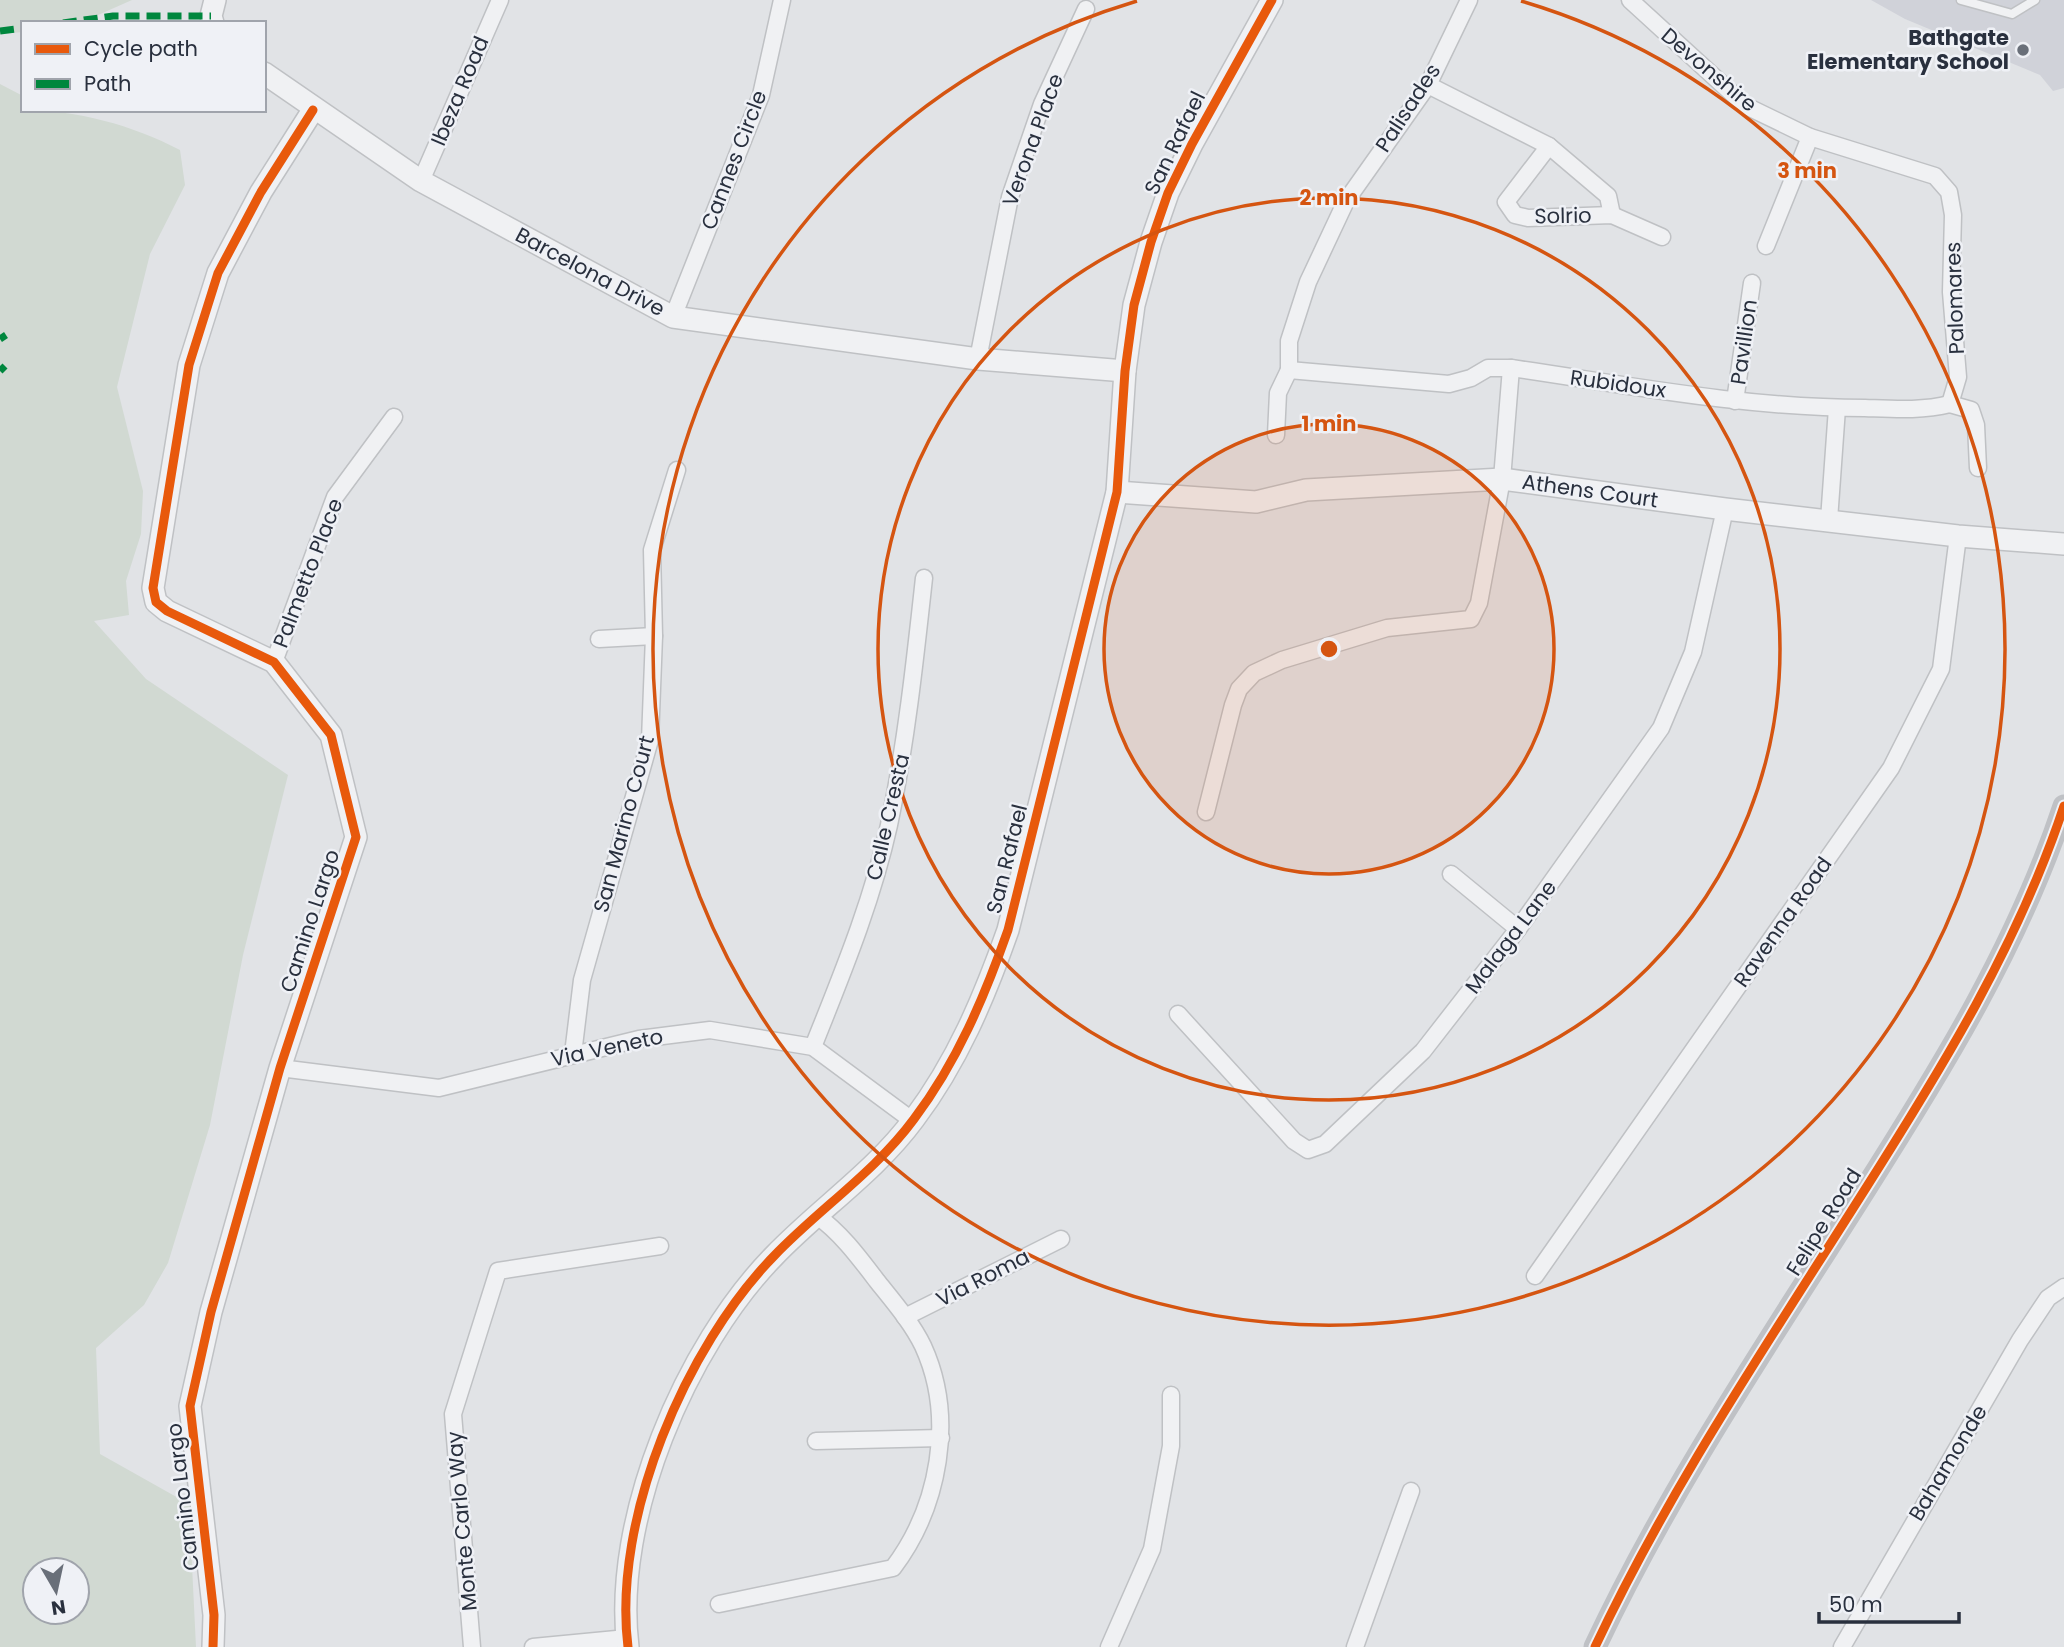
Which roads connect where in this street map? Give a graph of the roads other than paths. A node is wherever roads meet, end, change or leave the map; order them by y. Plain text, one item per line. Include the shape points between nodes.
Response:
1 (215, 0) edge
2 (499, 0) edge
3 (782, 0) edge
4 (1272, 0) edge
5 (1469, 0) edge
6 (1630, 0) edge
7 (1961, 0) edge
8 (2035, 0) edge
9 (1086, 9) dead end
10 (212, 21) edge
11 (266, 75) edge
12 (1428, 85) junction
13 (313, 110) junction
14 (1810, 137) junction
15 (1549, 146) junction
16 (421, 181) junction
17 (1949, 192) joint
18 (1612, 215) junction
19 (1662, 237) dead end
20 (1766, 246) dead end
21 (1752, 282) dead end
22 (673, 317) junction
23 (978, 359) junction
24 (1511, 368) junction
25 (1289, 370) junction
26 (1125, 371) junction
27 (1735, 401) junction
28 (1950, 404) junction
29 (1837, 408) junction
30 (394, 417) dead end
31 (1276, 435) dead end
32 (1978, 468) dead end
33 (677, 470) dead end
34 (1502, 479) junction
35 (1117, 492) junction
36 (1725, 509) junction
37 (1829, 520) junction
38 (1958, 536) junction
39 (2064, 544) edge
40 (924, 578) dead end
41 (654, 636) junction
42 (599, 639) dead end
43 (274, 662) junction
44 (2064, 806) edge
45 (1206, 812) dead end
46 (1451, 874) dead end
47 (1518, 929) junction
48 (1178, 1014) dead end
49 (813, 1047) junction
50 (573, 1054) junction
51 (279, 1068) junction
52 (913, 1121) junction
53 (816, 1215) junction
54 (1061, 1239) dead end
55 (660, 1245) dead end
56 (1535, 1276) dead end
57 (2064, 1287) edge
58 (905, 1317) junction
59 (1171, 1395) dead end
60 (941, 1438) junction
61 (816, 1441) dead end
62 (1411, 1491) dead end
63 (719, 1604) dead end
64 (628, 1642) edge
65 (214, 1647) edge
66 (472, 1647) edge
67 (533, 1647) edge
68 (1109, 1647) edge
69 (1355, 1647) edge
70 (1595, 1647) edge
71 (1842, 1647) edge

1 - 10 street
2 - 16 street, Ibeza Road
3 - 22 street, Cannes Circle via 761,95
4 - 26 street, San Rafael via 1168,193 1134,305
5 - 12 street, Palisades
6 - 14 street, Devonshire via 1746,106
7 - 8 lane via 2012,14
9 - 23 street, Verona Place via 1042,104 1010,197
11 - 13 street, Barcelona Drive
12 - 15 street, Solrio
12 - 25 street, Palisades via 1346,201 1304,294 1286,353
13 - 16 street, Barcelona Drive
13 - 43 street, Camino Largo via 261,192 218,273 189,365 153,588 156,602 167,611
14 - 17 street, Devonshire via 1934,176
14 - 20 street
15 - 18 street, Solrio via 1608,196
15 - 18 street, Solrio via 1506,202 1515,215
16 - 22 street, Barcelona Drive
17 - 28 street, Palomares via 1958,377
18 - 19 street, Solrio
21 - 27 street, Pavillion
22 - 23 street, Barcelona Drive
23 - 26 street, Barcelona Drive
24 - 25 street, Rubidoux via 1488,368 1449,384
24 - 27 street, Rubidoux
24 - 34 street
25 - 31 street, Palisades via 1278,393
26 - 35 street, San Rafael
27 - 29 street, Rubidoux
28 - 29 street, Rubidoux via 1932,409
28 - 32 street via 1971,410
29 - 37 street
30 - 43 street, Palmetto Place via 335,497
33 - 41 street, San Marino Court via 652,550
34 - 35 street, Athens Court via 1306,490 1256,502
34 - 36 street, Athens Court
34 - 45 street via 1479,603 1471,619 1387,628 1254,673 1239,689 1233,705
35 - 52 street, San Rafael via 1008,930 986,994 950,1067
36 - 37 street, Athens Court
36 - 47 street, Malaga Lane via 1693,652 1661,728
37 - 38 street, Athens Court
38 - 39 street, Athens Court
38 - 56 street, Ravenna Road via 1941,669 1891,768
40 - 49 street, Calle Cresta via 908,725 888,828 863,918
41 - 42 street
41 - 50 street, San Marino Court via 650,740 582,979
43 - 51 street, Camino Largo via 331,735 356,837
44 - 70 main road, Felipe Road via 1999,966 1928,1090 1637,1558
46 - 47 street
47 - 48 street, Malaga Lane via 1423,1051 1325,1144 1308,1150 1294,1141
49 - 50 street, Via Veneto via 710,1030
49 - 52 street, Via Veneto
50 - 51 street, Via Veneto via 439,1088
51 - 65 street, Camino Largo via 211,1312 190,1406
52 - 53 street, San Rafael via 877,1163
53 - 58 street via 851,1247
53 - 64 street, San Rafael via 772,1257 734,1303 679,1396 652,1467 633,1542 627,1588
54 - 58 street, Via Roma
55 - 66 street, Monte Carlo Way via 498,1271 453,1414
57 - 71 street, Bahamonde via 2048,1298 2020,1340
58 - 60 street via 923,1346 935,1382
59 - 68 street via 1171,1446 1152,1549
60 - 61 street
60 - 63 street via 930,1498 910,1547 893,1568
62 - 69 street
64 - 67 street

